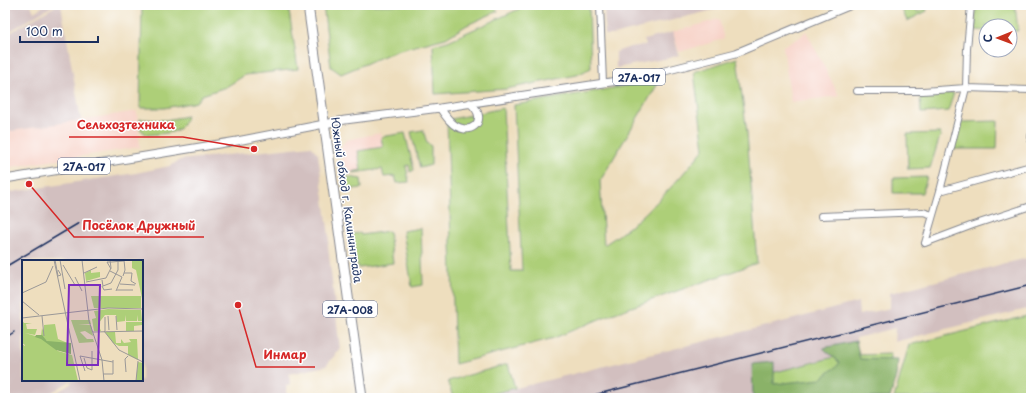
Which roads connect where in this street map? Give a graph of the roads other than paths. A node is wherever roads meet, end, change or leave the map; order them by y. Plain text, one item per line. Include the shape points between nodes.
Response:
1 (308, 5) edge
2 (600, 5) edge
3 (851, 5) edge
4 (972, 5) edge
5 (603, 83) junction
6 (966, 88) junction
7 (1031, 90) edge
8 (857, 91) dead end
9 (470, 104) junction
10 (440, 108) junction
11 (325, 124) junction
12 (1031, 136) edge
13 (1031, 166) edge
14 (5, 179) edge
15 (940, 191) junction
16 (1031, 206) edge
17 (933, 215) junction
18 (821, 216) dead end
19 (362, 398) edge

1 - 11 highway, Южный обход г. Калининграда / 27А-008
2 - 5 street
3 - 5 main road, 27А-017 via 736,53 637,78
4 - 6 street
5 - 9 main road, 27А-017
6 - 7 street
6 - 8 street
6 - 15 street
9 - 10 main road, 27А-017
9 - 10 main road via 478,111 479,118 477,124 470,129 450,122
10 - 11 main road, 27А-017
11 - 14 main road, 27А-017
11 - 19 highway, Южный обход г. Калининграда / 27А-008
12 - 13 street
13 - 15 street
15 - 17 street
16 - 17 street via 925,243
17 - 18 street via 923,212

